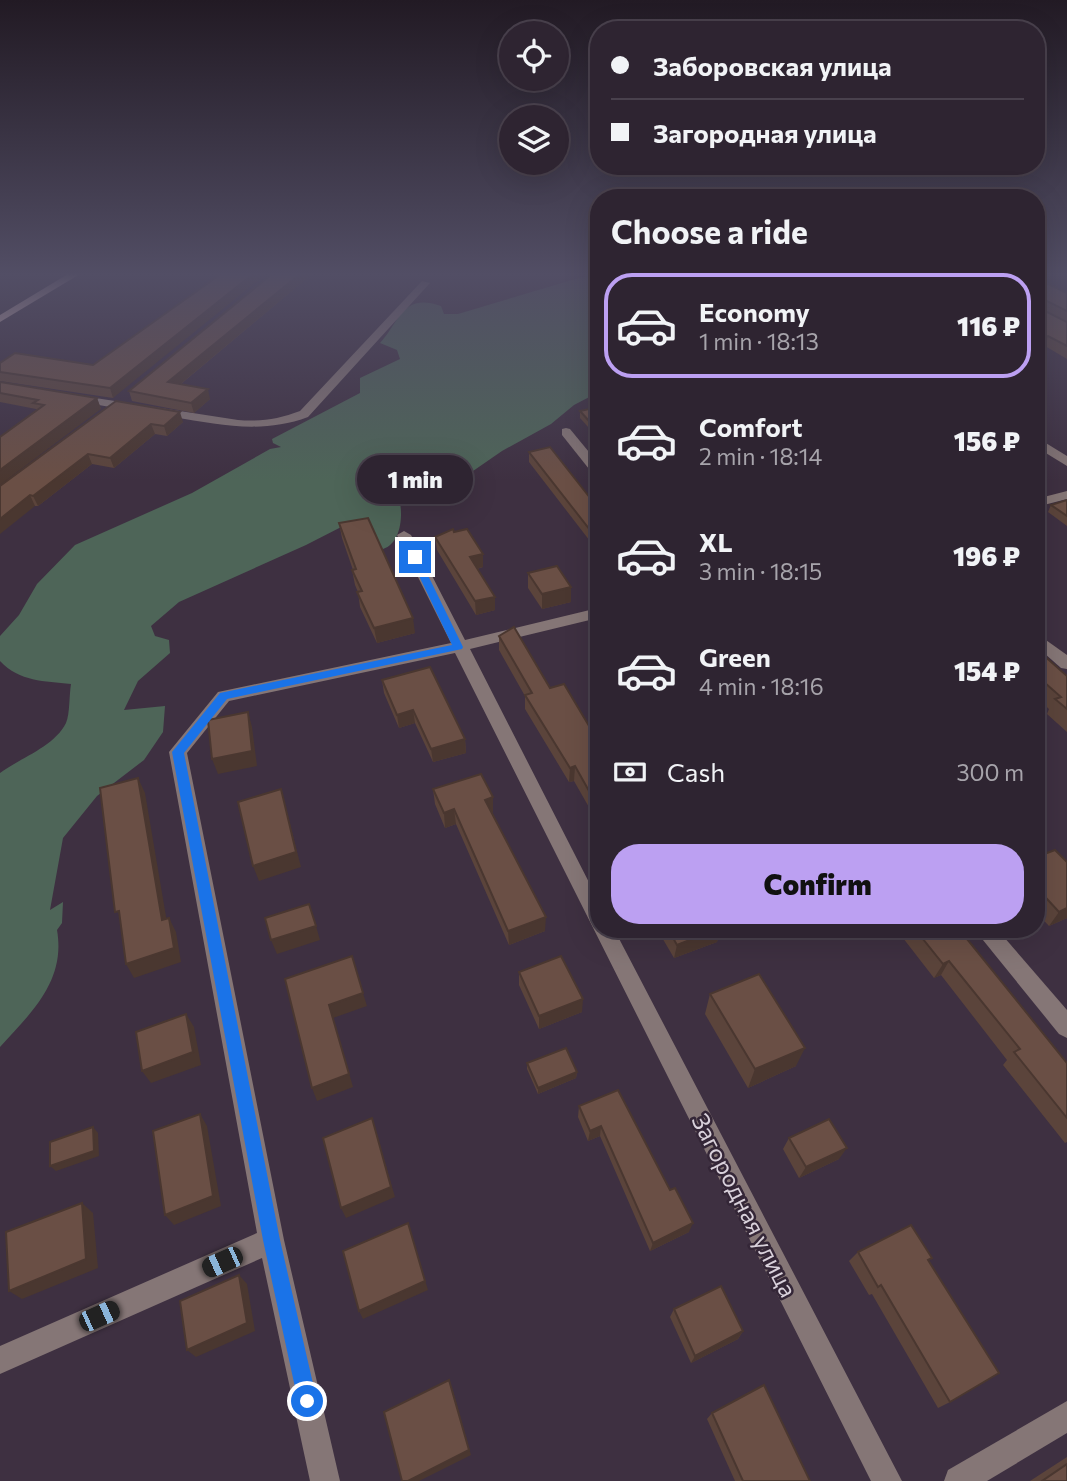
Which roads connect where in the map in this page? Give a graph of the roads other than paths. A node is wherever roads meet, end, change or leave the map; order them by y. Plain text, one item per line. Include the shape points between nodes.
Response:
1 (369, 343) edge
2 (65, 396) edge
3 (127, 396) edge
4 (116, 405) junction
5 (106, 413) edge
6 (566, 432) dead end
7 (1045, 447) edge
8 (590, 461) edge
9 (1067, 462) edge
10 (1067, 495) edge
11 (1045, 501) edge
12 (404, 535) dead end
13 (590, 615) edge
14 (1045, 646) edge
15 (458, 647) junction
16 (1067, 664) edge
17 (590, 904) edge
18 (608, 938) edge
19 (992, 938) edge
20 (1067, 1027) edge
21 (271, 1240) junction
22 (0, 1360) edge
23 (1067, 1416) edge
24 (326, 1481) edge
25 (887, 1481) edge
26 (959, 1481) edge

1 - 4 street via 304,414 264,426
2 - 4 street
3 - 4 street
4 - 5 street
6 - 8 street
7 - 9 street
10 - 11 street
12 - 15 street
13 - 15 street
14 - 16 street
15 - 17 street
15 - 21 street via 223,696 178,752
18 - 25 street, Загородная улица
19 - 20 street
21 - 22 street
21 - 24 street
23 - 26 street

